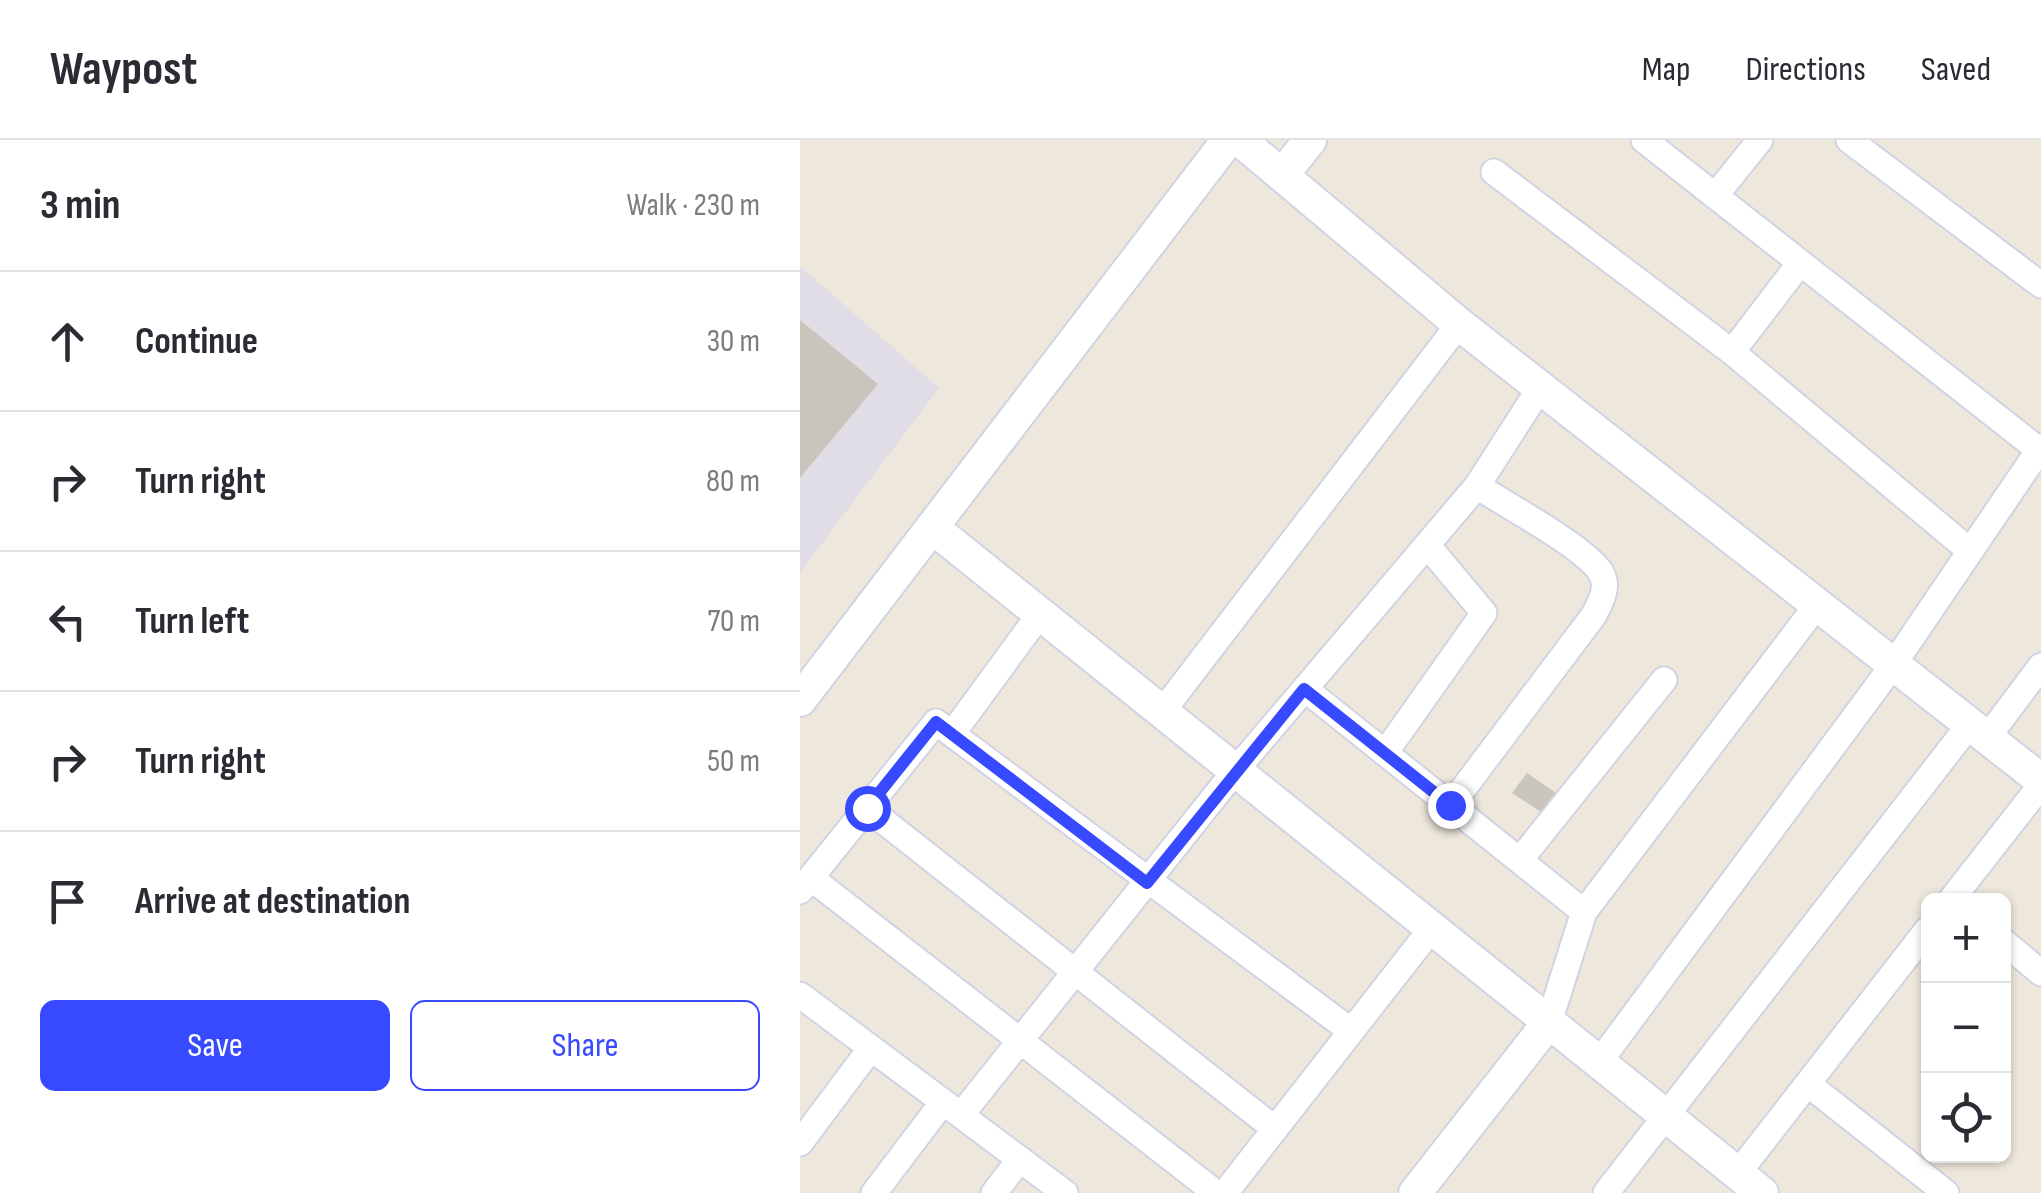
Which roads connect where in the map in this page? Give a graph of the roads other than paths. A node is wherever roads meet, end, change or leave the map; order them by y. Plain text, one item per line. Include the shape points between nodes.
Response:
1 (1228, 140) edge
2 (1240, 140) edge
3 (1310, 140) edge
4 (1644, 140) edge
5 (1760, 140) edge
6 (1849, 140) edge
7 (1494, 172) dead end
8 (1283, 174) junction
9 (1715, 196) junction
10 (1800, 263) junction
11 (2041, 285) edge
12 (1458, 324) junction
13 (1732, 352) junction
14 (1540, 388) junction
15 (2040, 449) edge
16 (1476, 486) junction
17 (933, 528) junction
18 (1428, 546) junction
19 (1970, 552) junction
20 (1817, 605) junction
21 (1040, 614) junction
22 (1893, 665) junction
23 (2041, 666) edge
24 (1664, 680) dead end
25 (1304, 689) junction
26 (800, 700) edge
27 (1162, 712) junction
28 (1978, 731) junction
29 (952, 734) junction
30 (1385, 753) junction
31 (1236, 771) junction
32 (2041, 783) edge
33 (1450, 805) junction
34 (867, 808) junction
35 (1520, 860) junction
36 (1147, 883) junction
37 (805, 884) edge
38 (1956, 893) edge
39 (1584, 912) junction
40 (1432, 928) junction
41 (1921, 938) edge
42 (2011, 948) edge
43 (1076, 971) junction
44 (2041, 973) edge
45 (800, 995) edge
46 (1549, 1022) junction
47 (1351, 1031) junction
48 (1021, 1041) junction
49 (872, 1048) junction
50 (1600, 1061) junction
51 (1808, 1084) junction
52 (952, 1108) junction
53 (1667, 1117) junction
54 (1274, 1129) junction
55 (800, 1142) edge
56 (1020, 1159) junction
57 (1750, 1183) edge
58 (874, 1193) edge
59 (994, 1193) edge
60 (1066, 1193) edge
61 (1216, 1193) edge
62 (1225, 1193) edge
63 (1415, 1193) edge
64 (1606, 1193) edge
65 (1946, 1193) edge

1 - 17 street
2 - 8 street
3 - 8 street
4 - 9 street
5 - 9 street
6 - 11 street
7 - 13 street
8 - 12 street
9 - 10 street
10 - 13 street
10 - 15 street
12 - 14 street
12 - 27 street
13 - 19 street
14 - 16 street
14 - 20 street
15 - 19 street
16 - 18 street
16 - 33 street via 1583,555 1602,574 1604,594
17 - 21 street
17 - 26 street
18 - 25 street
18 - 30 street via 1484,613
19 - 22 street
20 - 22 street
20 - 39 street
21 - 27 street
21 - 29 street
22 - 28 street
22 - 50 street
23 - 28 street
24 - 35 street
25 - 30 street
25 - 31 street
27 - 31 street
28 - 32 street
28 - 53 street
29 - 34 street via 936,722
29 - 36 street
30 - 33 street
31 - 36 street
31 - 40 street
32 - 38 street
33 - 35 street
34 - 37 street
34 - 43 street
35 - 39 street
36 - 43 street
36 - 47 street
37 - 48 street
39 - 46 street
40 - 46 street
40 - 47 street
41 - 51 street
42 - 44 street
43 - 48 street
43 - 54 street
45 - 49 street
46 - 50 street
46 - 63 street
47 - 54 street
48 - 52 street
48 - 61 street
49 - 52 street
49 - 55 street
50 - 53 street
51 - 57 street
51 - 65 street
52 - 56 street
52 - 58 street
53 - 57 street
53 - 64 street
54 - 62 street
56 - 59 street
56 - 60 street

